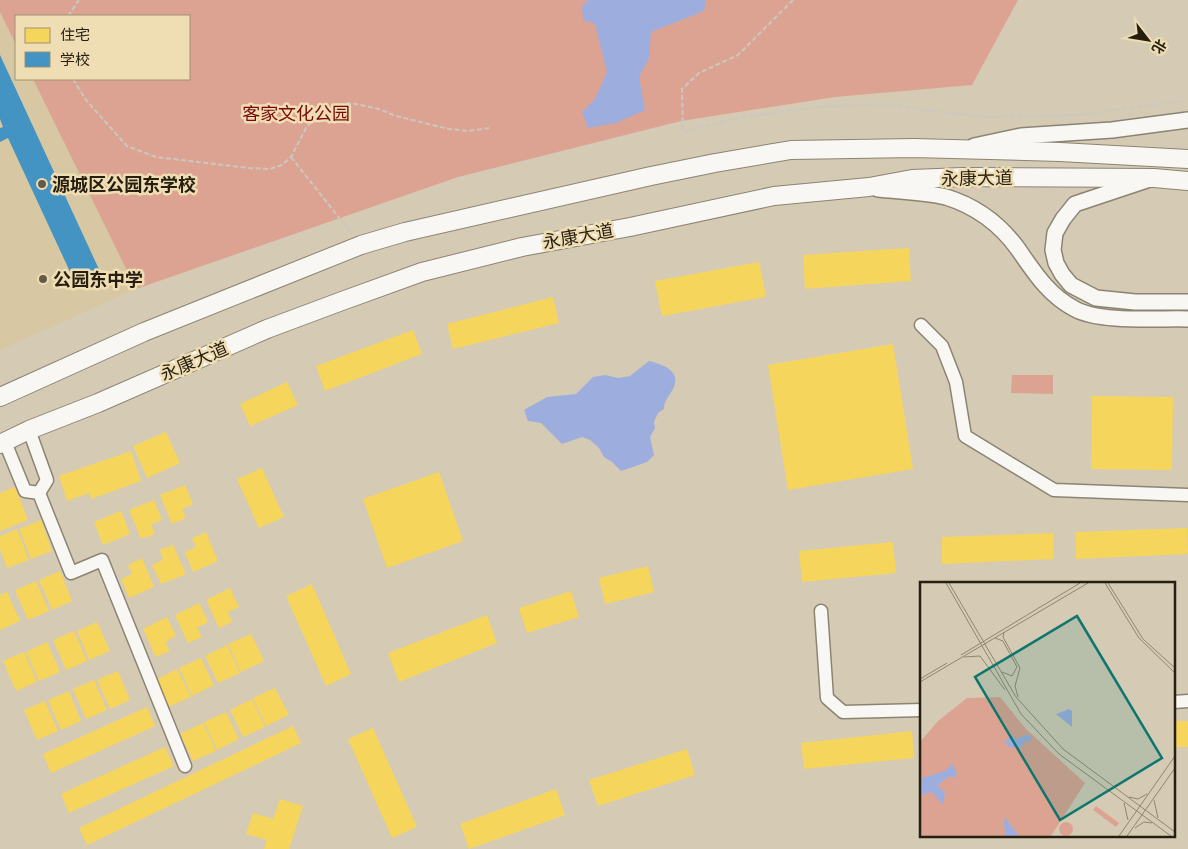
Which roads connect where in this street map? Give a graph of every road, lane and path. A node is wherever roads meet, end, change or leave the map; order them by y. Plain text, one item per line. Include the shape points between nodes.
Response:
1 (79, 0) edge
2 (793, 0) edge
3 (69, 15) edge
4 (75, 80) edge
5 (1188, 100) edge
6 (1188, 120) edge
7 (489, 128) dead end
8 (958, 149) junction
9 (291, 156) junction
10 (1188, 159) edge
11 (1154, 178) junction
12 (1188, 181) edge
13 (869, 187) junction
14 (361, 245) junction
15 (1188, 302) edge
16 (1188, 319) edge
17 (921, 325) dead end
18 (0, 396) edge
19 (29, 430) junction
20 (3, 443) edge
21 (39, 493) junction
22 (1188, 495) edge
23 (821, 612) dead end
24 (920, 710) edge
25 (184, 766) dead end

1 - 3 path
2 - 5 path via 738,55 699,73 682,89 683,132 732,119 816,107 890,104 997,117 1079,115
4 - 9 path via 86,100 127,146 149,154 270,169 282,165
6 - 8 street via 1112,130 1021,136
7 - 9 path via 450,129 351,103 337,105 316,116
8 - 10 main road, 永康大道
8 - 14 main road, 永康大道 via 855,148 782,152 715,162 405,232
9 - 14 path
11 - 12 main road, 永康大道
11 - 13 main road, 永康大道 via 964,177 912,179
11 - 15 street via 1074,204 1055,233 1056,263 1071,286 1096,298
13 - 16 street via 944,197 978,211 1002,230 1041,282 1076,310 1112,317
13 - 19 main road, 永康大道 via 774,196 522,247 422,272 267,330
14 - 18 main road, 永康大道 via 144,332
17 - 22 street via 942,346 956,382 964,436 1054,490
19 - 20 main road, 永康大道
19 - 21 street via 47,480
20 - 21 street via 25,491
21 - 25 street via 71,573 102,560
23 - 24 street via 827,698 843,712

